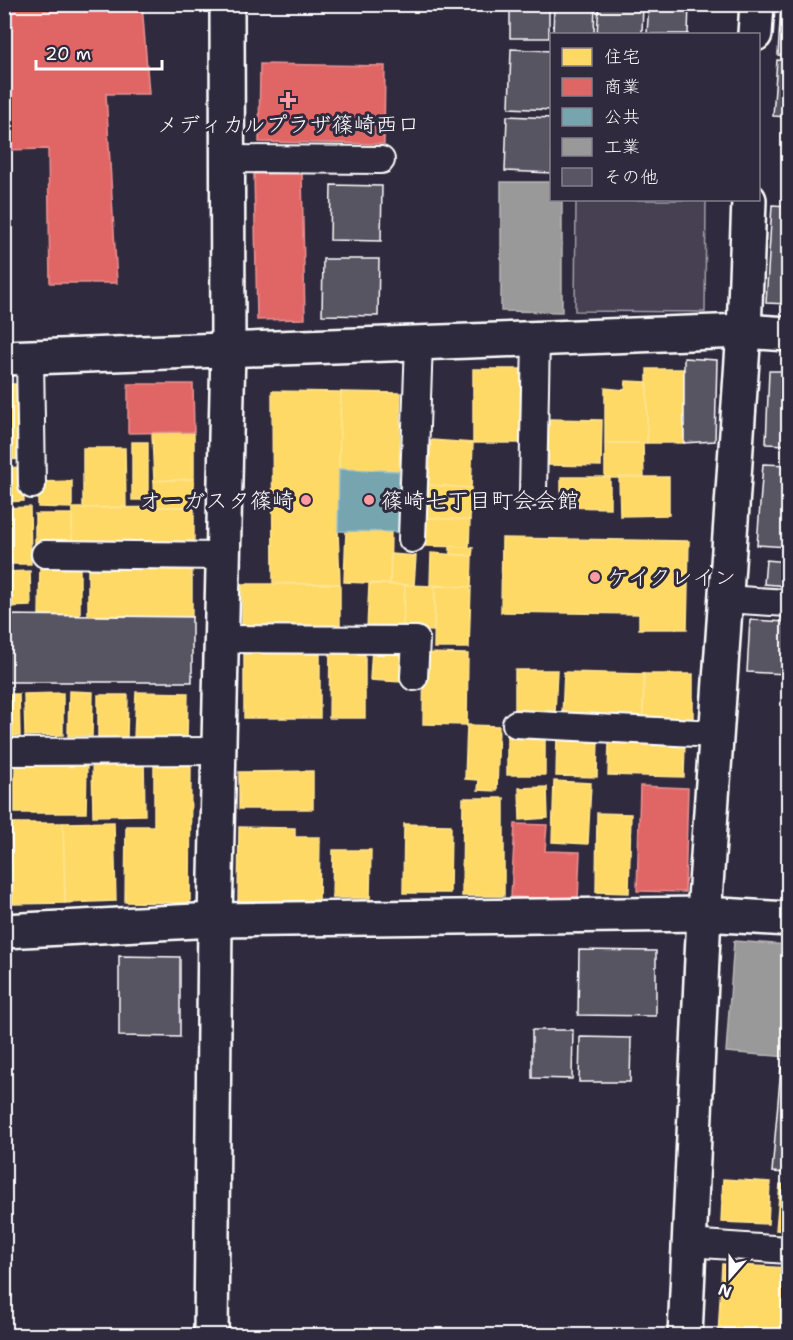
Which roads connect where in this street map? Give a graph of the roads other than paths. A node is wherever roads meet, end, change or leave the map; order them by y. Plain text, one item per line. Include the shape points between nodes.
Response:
1 (227, 4) edge
2 (757, 4) edge
3 (755, 33) edge
4 (228, 159) junction
5 (381, 160) dead end
6 (749, 201) edge
7 (744, 331) junction
8 (789, 334) edge
9 (536, 338) junction
10 (419, 342) junction
11 (228, 350) junction
12 (17, 358) edge
13 (32, 485) dead end
14 (533, 493) dead end
15 (412, 539) dead end
16 (45, 554) dead end
17 (223, 556) junction
18 (725, 599) junction
19 (789, 603) edge
20 (221, 639) junction
21 (414, 676) dead end
22 (516, 724) dead end
23 (716, 734) junction
24 (219, 751) junction
25 (4, 752) edge
26 (704, 914) junction
27 (789, 919) edge
28 (215, 920) junction
29 (4, 931) edge
30 (688, 1243) junction
31 (789, 1250) edge
32 (211, 1335) edge
33 (685, 1335) edge

1 - 4 street
2 - 3 street
4 - 5 lane
4 - 11 street
6 - 7 street
7 - 8 street
7 - 9 street
7 - 18 street
9 - 10 street
9 - 14 lane
10 - 11 street
10 - 15 lane
11 - 12 street
11 - 17 street
12 - 13 lane
16 - 17 lane
17 - 20 street
18 - 19 lane
18 - 23 street
20 - 21 lane via 416,640
20 - 24 street
22 - 23 lane
23 - 26 street
24 - 25 lane
24 - 28 street
26 - 27 street
26 - 28 street
26 - 30 street
28 - 29 street
28 - 32 street
30 - 31 lane
30 - 33 street

